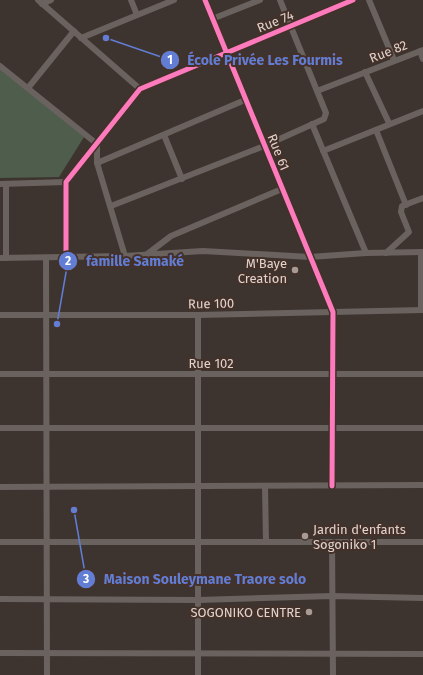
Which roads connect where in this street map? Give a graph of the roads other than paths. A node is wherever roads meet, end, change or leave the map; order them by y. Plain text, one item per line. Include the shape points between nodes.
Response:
1 (51, 0) edge
2 (131, 0) edge
3 (174, 0) edge
4 (205, 0) edge
5 (260, 0) edge
6 (280, 0) edge
7 (352, 0) edge
8 (369, 0) edge
9 (40, 2) edge
10 (138, 15) junction
11 (212, 19) junction
12 (291, 27) junction
13 (74, 31) junction
14 (81, 38) junction
15 (422, 50) edge
16 (226, 52) junction
17 (423, 58) edge
18 (394, 60) junction
19 (0, 66) edge
20 (365, 72) junction
21 (28, 88) junction
22 (140, 89) junction
23 (317, 91) junction
24 (246, 100) junction
25 (423, 111) edge
26 (388, 123) junction
27 (312, 124) junction
28 (376, 130) junction
29 (164, 135) junction
30 (96, 144) junction
31 (264, 146) junction
32 (323, 151) junction
33 (97, 164) junction
34 (182, 179) junction
35 (66, 182) junction
36 (3, 184) edge
37 (282, 189) junction
38 (423, 198) edge
39 (406, 205) junction
40 (111, 206) junction
41 (422, 252) edge
42 (366, 253) junction
43 (386, 253) junction
44 (146, 255) junction
45 (125, 256) junction
46 (66, 257) junction
47 (310, 257) junction
48 (3, 258) edge
49 (46, 258) junction
50 (422, 310) edge
51 (333, 312) junction
52 (47, 314) junction
53 (0, 315) edge
54 (198, 315) junction
55 (0, 374) edge
56 (46, 374) junction
57 (198, 374) junction
58 (332, 374) junction
59 (423, 374) edge
60 (0, 428) edge
61 (46, 428) junction
62 (198, 428) junction
63 (332, 428) junction
64 (423, 428) edge
65 (423, 485) edge
66 (198, 486) junction
67 (266, 486) junction
68 (332, 486) junction
69 (0, 487) edge
70 (47, 487) junction
71 (0, 542) edge
72 (47, 542) junction
73 (198, 542) junction
74 (266, 542) junction
75 (332, 542) junction
76 (423, 542) edge
77 (332, 596) junction
78 (423, 598) edge
79 (0, 599) edge
80 (47, 600) junction
81 (198, 600) junction
82 (0, 653) edge
83 (47, 653) junction
84 (198, 653) junction
85 (423, 654) edge
86 (333, 655) junction
87 (47, 675) edge
88 (198, 675) edge
89 (333, 675) edge

1 - 9 street
2 - 10 street
3 - 10 street
4 - 11 street, Rue 61
5 - 11 street
6 - 12 street
7 - 12 street, Rue 74
8 - 18 street
9 - 13 street
10 - 14 street
11 - 16 street, Rue 61
12 - 16 street, Rue 74
12 - 23 street
13 - 14 street
13 - 21 street
14 - 22 street
15 - 17 street
15 - 18 street, Rue 82
16 - 22 street, Rue 74
16 - 24 street, Rue 61
18 - 20 street, Rue 82
19 - 21 street
20 - 23 street, Rue 82
20 - 26 street
21 - 30 street
22 - 30 street
23 - 27 street via 326,116
24 - 29 street
24 - 31 street, Rue 61
25 - 26 street
26 - 28 street
27 - 31 street
27 - 32 street
28 - 32 street
28 - 39 street
29 - 33 street
29 - 34 street
30 - 33 street
30 - 35 street
31 - 34 street
31 - 37 street, Rue 61
32 - 42 street
33 - 40 street
34 - 40 street
35 - 36 street
35 - 46 street
36 - 48 street
37 - 44 street via 171,236
37 - 47 street, Rue 61
38 - 39 street
39 - 43 street via 402,206 401,212 408,232
40 - 45 street
41 - 43 street
41 - 50 street
42 - 43 street
42 - 47 street
44 - 45 street
44 - 47 street via 204,251
45 - 46 street
46 - 49 street
47 - 51 street, Rue 61
48 - 49 street
49 - 52 street
50 - 51 street, Rue 100
51 - 54 street, Rue 100
51 - 58 street
52 - 53 street, Rue 100
52 - 54 street, Rue 100
52 - 56 street
54 - 57 street
55 - 56 street, Rue 102
56 - 57 street, Rue 102
56 - 61 street
57 - 58 street, Rue 102
57 - 62 street
58 - 59 street, Rue 102
58 - 63 street
60 - 61 street
61 - 62 street
61 - 70 street
62 - 63 street
62 - 66 street
63 - 64 street
63 - 68 street
65 - 68 street
66 - 67 street
66 - 70 street
66 - 73 street
67 - 68 street
67 - 74 street
69 - 70 street
70 - 72 street
71 - 72 street
72 - 73 street
72 - 80 street
73 - 74 street
73 - 81 street
74 - 75 street
75 - 76 street
75 - 77 street
77 - 78 street
77 - 81 street
77 - 86 street
79 - 80 street
80 - 81 street
80 - 83 street
81 - 84 street
82 - 83 street
83 - 84 street
83 - 87 street
84 - 86 street
84 - 88 street
85 - 86 street
86 - 89 street

